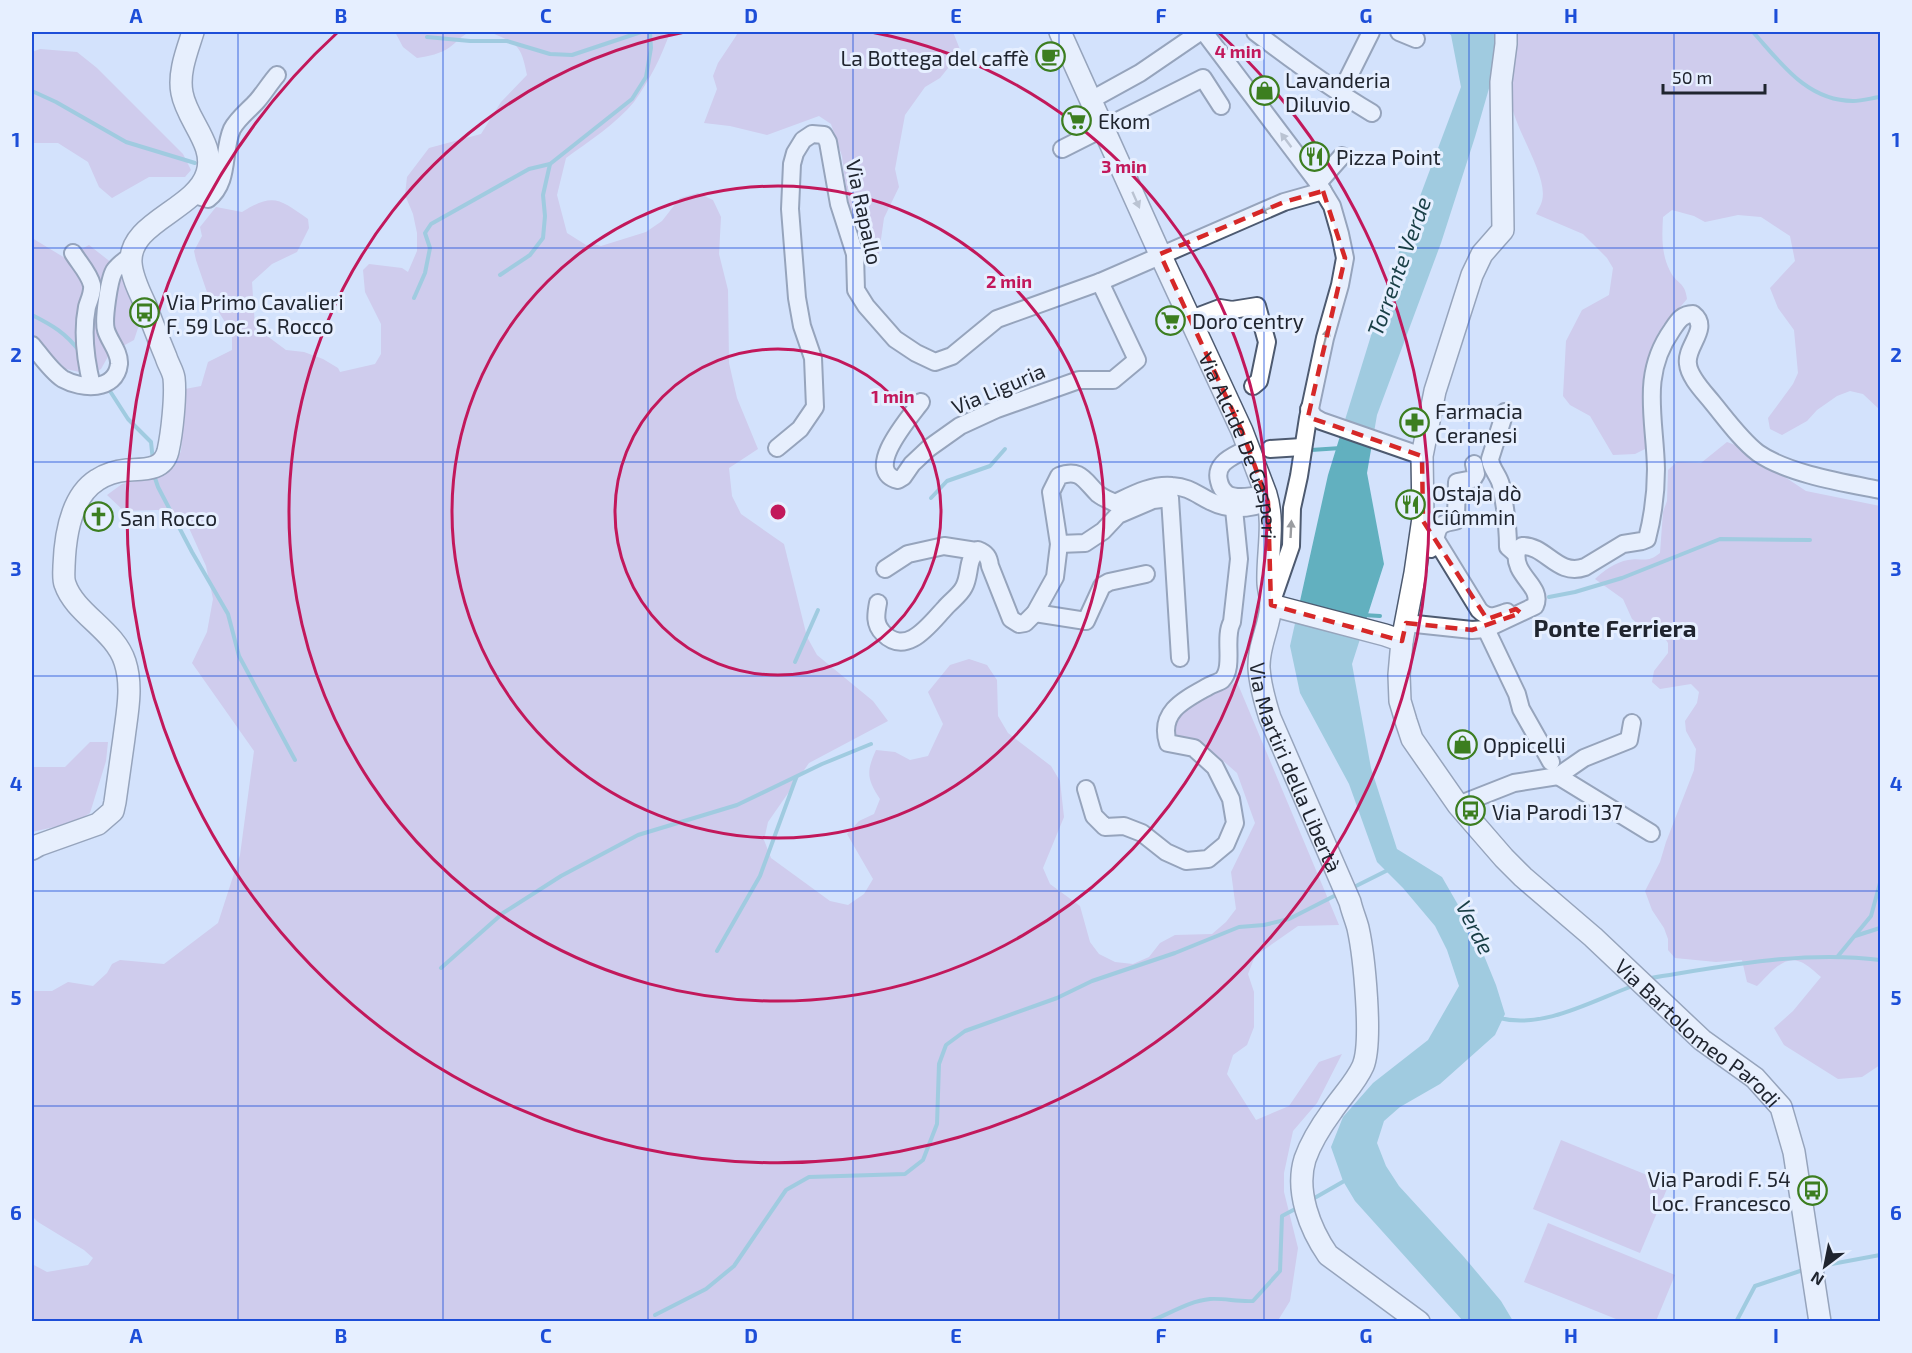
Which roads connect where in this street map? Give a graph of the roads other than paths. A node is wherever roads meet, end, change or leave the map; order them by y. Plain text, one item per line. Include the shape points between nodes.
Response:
1 (193, 32) edge
2 (1060, 32) edge
3 (1202, 32) edge
4 (1255, 32) edge
5 (1371, 32) edge
6 (1399, 32) edge
7 (1506, 32) edge
8 (1416, 39) dead end
9 (277, 75) dead end
10 (1340, 94) junction
11 (1091, 100) junction
12 (1221, 106) dead end
13 (1372, 113) dead end
14 (1105, 128) junction
15 (1062, 149) dead end
16 (1342, 156) dead end
17 (1321, 187) junction
18 (195, 195) junction
19 (73, 253) dead end
20 (1160, 254) junction
21 (131, 256) junction
22 (1100, 282) junction
23 (1191, 320) junction
24 (32, 345) edge
25 (92, 386) junction
26 (1253, 386) dead end
27 (921, 402) dead end
28 (1505, 412) dead end
29 (1320, 418) junction
30 (1302, 447) junction
31 (777, 448) dead end
32 (1270, 448) dead end
33 (1239, 453) dead end
34 (1422, 456) junction
35 (1474, 464) dead end
36 (1880, 490) edge
37 (1267, 498) junction
38 (1234, 509) junction
39 (1059, 544) junction
40 (1427, 546) junction
41 (976, 551) junction
42 (1516, 554) junction
43 (885, 569) dead end
44 (1146, 574) dead end
45 (878, 603) dead end
46 (1277, 607) junction
47 (1035, 613) junction
48 (1521, 613) junction
49 (1486, 628) junction
50 (1397, 633) junction
51 (1180, 657) dead end
52 (1632, 723) dead end
53 (1554, 769) junction
54 (1086, 789) dead end
55 (1458, 805) junction
56 (1651, 833) dead end
57 (32, 849) edge
58 (1419, 1322) edge
59 (1820, 1322) edge

1 - 18 main road via 180,76 182,94 210,162
2 - 11 main road, Via Alcide De Gasperi
3 - 11 street
17 -> 3 street, Via Martiri della Libertà
4 - 10 street
5 - 10 street
6 - 8 street
7 - 34 main road, Via Bartolomeo Parodi via 1501,82 1503,230 1482,254 1472,275 1435,392
9 - 18 street via 262,105 234,126 225,168 213,194 208,199
10 - 13 street
11 - 14 main road, Via Alcide De Gasperi
12 - 14 street via 1203,78
14 - 15 street
14 -> 20 main road, Via Alcide De Gasperi
16 - 17 street
17 -> 20 street, Via Rapallo
29 -> 17 street, Via Martiri della Libertà via 1325,338 1345,258 1332,206
18 - 21 main road via 145,232
19 - 25 street via 91,282 86,337
20 - 22 street, Via Rapallo
20 - 23 main road, Via Alcide De Gasperi
21 - 25 street via 115,271 104,321 119,366 108,383
21 - 57 main road via 133,275 174,378 167,452 158,466 113,472 84,491 73,512 64,562 64,582 72,598 118,647 130,682 115,802 113,811 98,824
22 - 27 street, Via Liguria via 1137,360 1113,380 1079,380 997,409 960,426 929,448 903,477 892,479 886,474 885,456
22 - 31 street, Via Rapallo via 997,319 952,356 935,362 916,353 895,339 856,290 855,254 839,204 828,142 824,135 812,134 795,153 790,209 797,297 813,358 815,407 800,429
23 - 26 street via 1220,308 1257,306 1267,342 1259,381
23 - 37 main road, Via Alcide De Gasperi via 1242,431
24 - 25 street via 64,379
28 - 42 street via 1490,459 1500,483 1508,547
29 - 30 street, Via Martiri della Libertà via 1306,429
29 - 34 street
30 - 32 street
46 -> 30 street, Via Martiri della Libertà via 1291,546 1292,508
33 - 37 street via 1221,465 1217,474 1220,486 1227,494
34 - 40 main road, Via Bartolomeo Parodi
35 - 40 street via 1473,479 1457,482 1455,521 1439,526
36 - 42 street via 1791,469 1757,452 1691,374 1687,363 1700,322 1693,314 1687,314 1666,337 1653,369 1655,500 1647,539 1623,544 1579,569 1563,567 1529,546 1520,547
37 - 38 street via 1256,507
37 - 46 main road, Via Alcide De Gasperi via 1271,542 1268,582
38 - 39 street via 1211,502 1194,490 1171,486 1138,492 1115,503 1100,496 1082,476 1068,472 1059,476 1051,492
38 - 54 street via 1239,559 1228,629 1227,670 1222,680 1182,701 1168,716 1164,732 1168,743 1194,748 1215,767 1231,799 1235,823 1226,844 1208,859 1186,861 1166,852 1142,833 1124,826 1105,827 1094,816
39 - 47 street via 1055,577
39 - 51 street via 1085,543 1118,515 1153,500 1170,498
40 - 48 street via 1484,616 1491,618 1516,609
40 - 50 main road, Via Bartolomeo Parodi
41 - 43 street via 944,546 908,554
41 - 45 street via 970,558 964,590 912,639 891,641 877,628
41 - 47 street via 985,553 989,559 1011,619 1025,623
42 - 48 street via 1518,568 1537,599 1535,606
44 - 47 street via 1102,586 1086,621
46 - 50 main road
46 - 58 main road, Via Martiri della Libertà via 1260,651 1263,692 1270,718 1358,928 1368,1041 1364,1065 1315,1138 1305,1161 1304,1202 1317,1240 1328,1255
48 - 49 street
49 - 50 street
49 - 53 street via 1521,709
50 - 55 main road, Via Bartolomeo Parodi via 1400,701 1406,722 1415,744
52 - 53 street via 1629,740
53 - 55 street
53 - 56 street
55 - 59 main road, Via Bartolomeo Parodi via 1523,877 1702,1040 1755,1078 1781,1107 1794,1152

